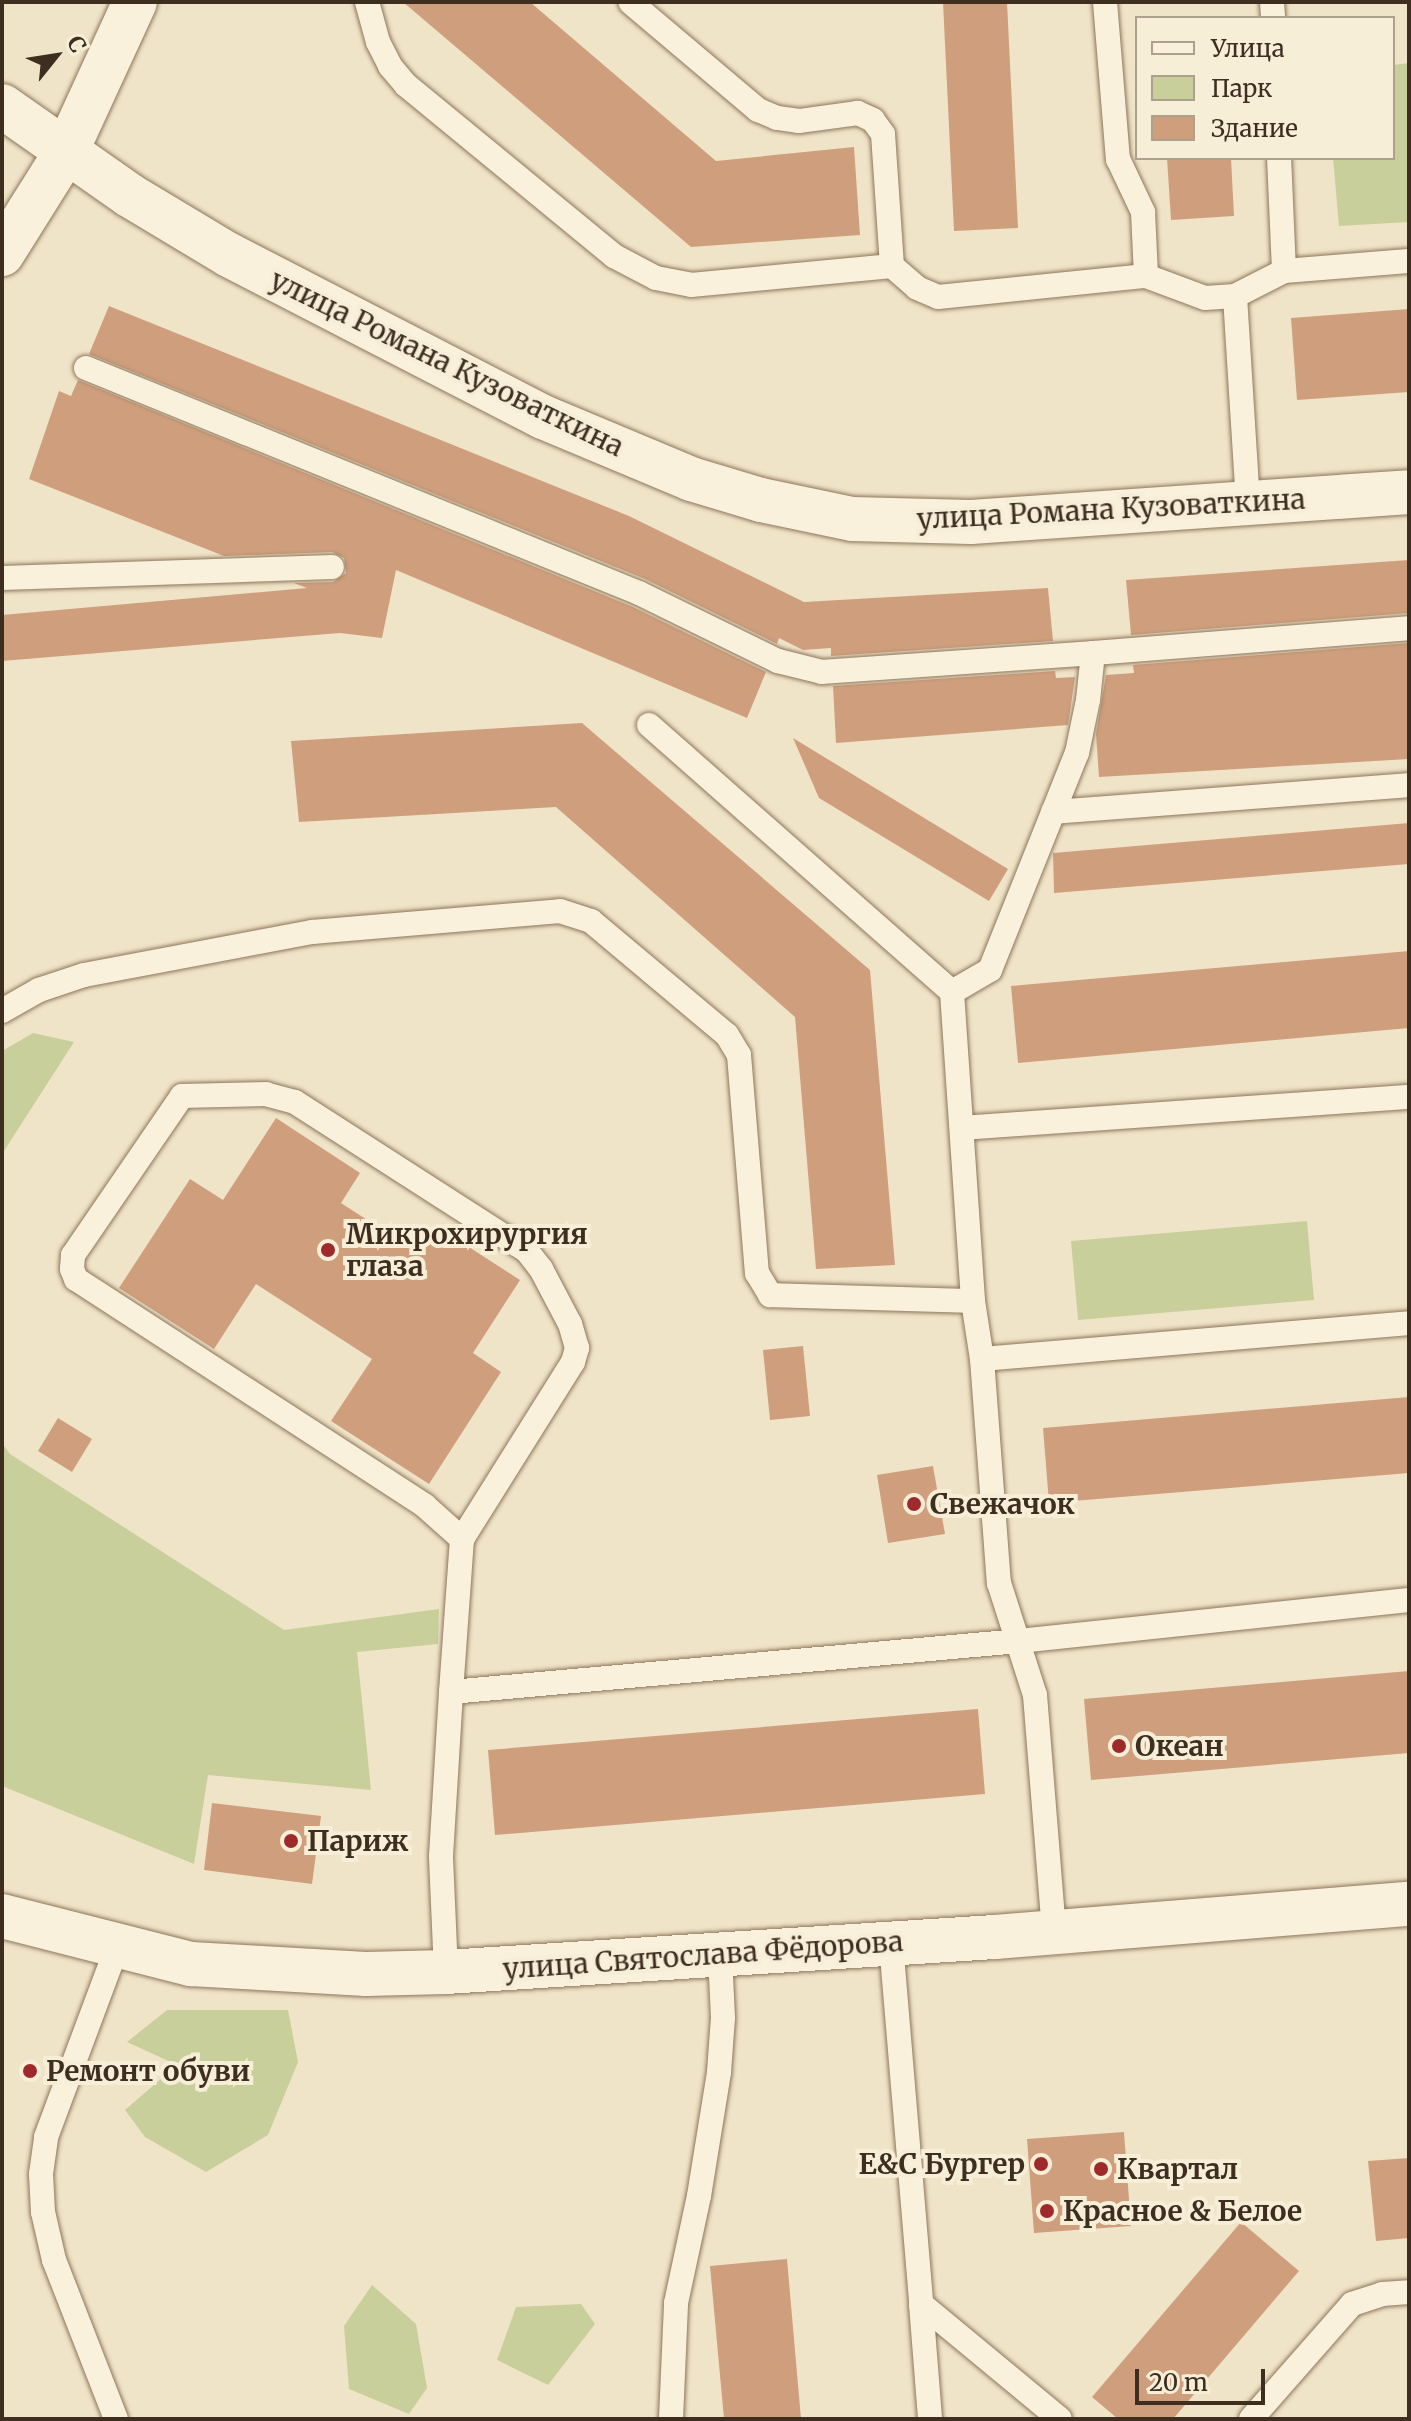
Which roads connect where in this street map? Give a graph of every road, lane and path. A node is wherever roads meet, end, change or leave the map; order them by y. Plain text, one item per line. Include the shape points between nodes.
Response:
1 (135, 2) edge
2 (367, 2) edge
3 (630, 2) edge
4 (1105, 2) edge
5 (2, 106) edge
6 (66, 152) junction
7 (1279, 160) edge
8 (2, 254) edge
9 (1409, 261) edge
10 (892, 266) junction
11 (1284, 271) junction
12 (1146, 276) junction
13 (1235, 296) junction
14 (86, 368) dead end
15 (1409, 492) edge
16 (1248, 503) junction
17 (332, 567) dead end
18 (2, 578) edge
19 (1409, 628) edge
20 (1093, 653) junction
21 (649, 725) dead end
22 (1409, 785) edge
23 (1053, 812) junction
24 (952, 992) junction
25 (2, 1011) edge
26 (1409, 1097) edge
27 (962, 1128) junction
28 (973, 1301) junction
29 (1409, 1323) edge
30 (982, 1359) junction
31 (462, 1539) junction
32 (1409, 1600) edge
33 (1019, 1641) junction
34 (451, 1692) junction
35 (1409, 1904) edge
36 (2, 1916) edge
37 (1054, 1932) junction
38 (891, 1943) junction
39 (117, 1947) junction
40 (720, 1954) junction
41 (446, 1972) junction
42 (1409, 2292) edge
43 (921, 2304) junction
44 (116, 2419) edge
45 (671, 2419) edge
46 (930, 2419) edge
47 (1060, 2419) edge
48 (1251, 2419) edge

1 - 6 street
2 - 10 lane via 378,42 406,85 614,256 656,278 691,285
3 - 10 lane via 758,110 799,121 858,113 873,120 883,134
4 - 12 lane via 1118,159 1143,212
5 - 6 street, улица Романа Кузоваткина
6 - 8 street
6 - 16 street, улица Романа Кузоваткина via 229,255 543,417 691,479 761,500 852,519 956,522
7 - 11 lane
9 - 11 lane
10 - 12 lane via 917,288 938,297
11 - 13 lane
12 - 13 lane via 1205,298
13 - 16 lane
14 - 20 lane via 639,593 778,661 822,672
15 - 16 street, улица Романа Кузоваткина
17 - 18 lane
19 - 20 lane
20 - 23 lane via 1077,753
21 - 24 lane
22 - 23 lane
23 - 24 lane via 990,970
24 - 27 lane
25 - 28 lane via 39,990 84,975 312,932 560,911 591,921 727,1035 739,1055 757,1273 770,1295
26 - 27 lane
27 - 28 lane
28 - 30 lane
29 - 30 lane
30 - 33 lane via 999,1583
31 - 31 lane via 573,1362 575,1336 541,1269 527,1251 295,1102 266,1094 182,1096 73,1255 76,1279 425,1506
31 - 34 lane
32 - 33 lane
33 - 34 lane
33 - 37 lane via 1035,1695
34 - 41 lane via 441,1856
35 - 37 street, улица Святослава Фёдорова
36 - 39 street, улица Святослава Фёдорова
37 - 38 street, улица Святослава Фёдорова
38 - 40 street, улица Святослава Фёдорова
38 - 43 lane
39 - 41 street, улица Святослава Фёдорова via 191,1964 284,1972
39 - 44 lane via 46,2137 41,2174 54,2260
40 - 41 street, улица Святослава Фёдорова
40 - 45 lane via 719,2072 676,2303
42 - 48 lane via 1352,2304
43 - 46 lane
43 - 47 lane

